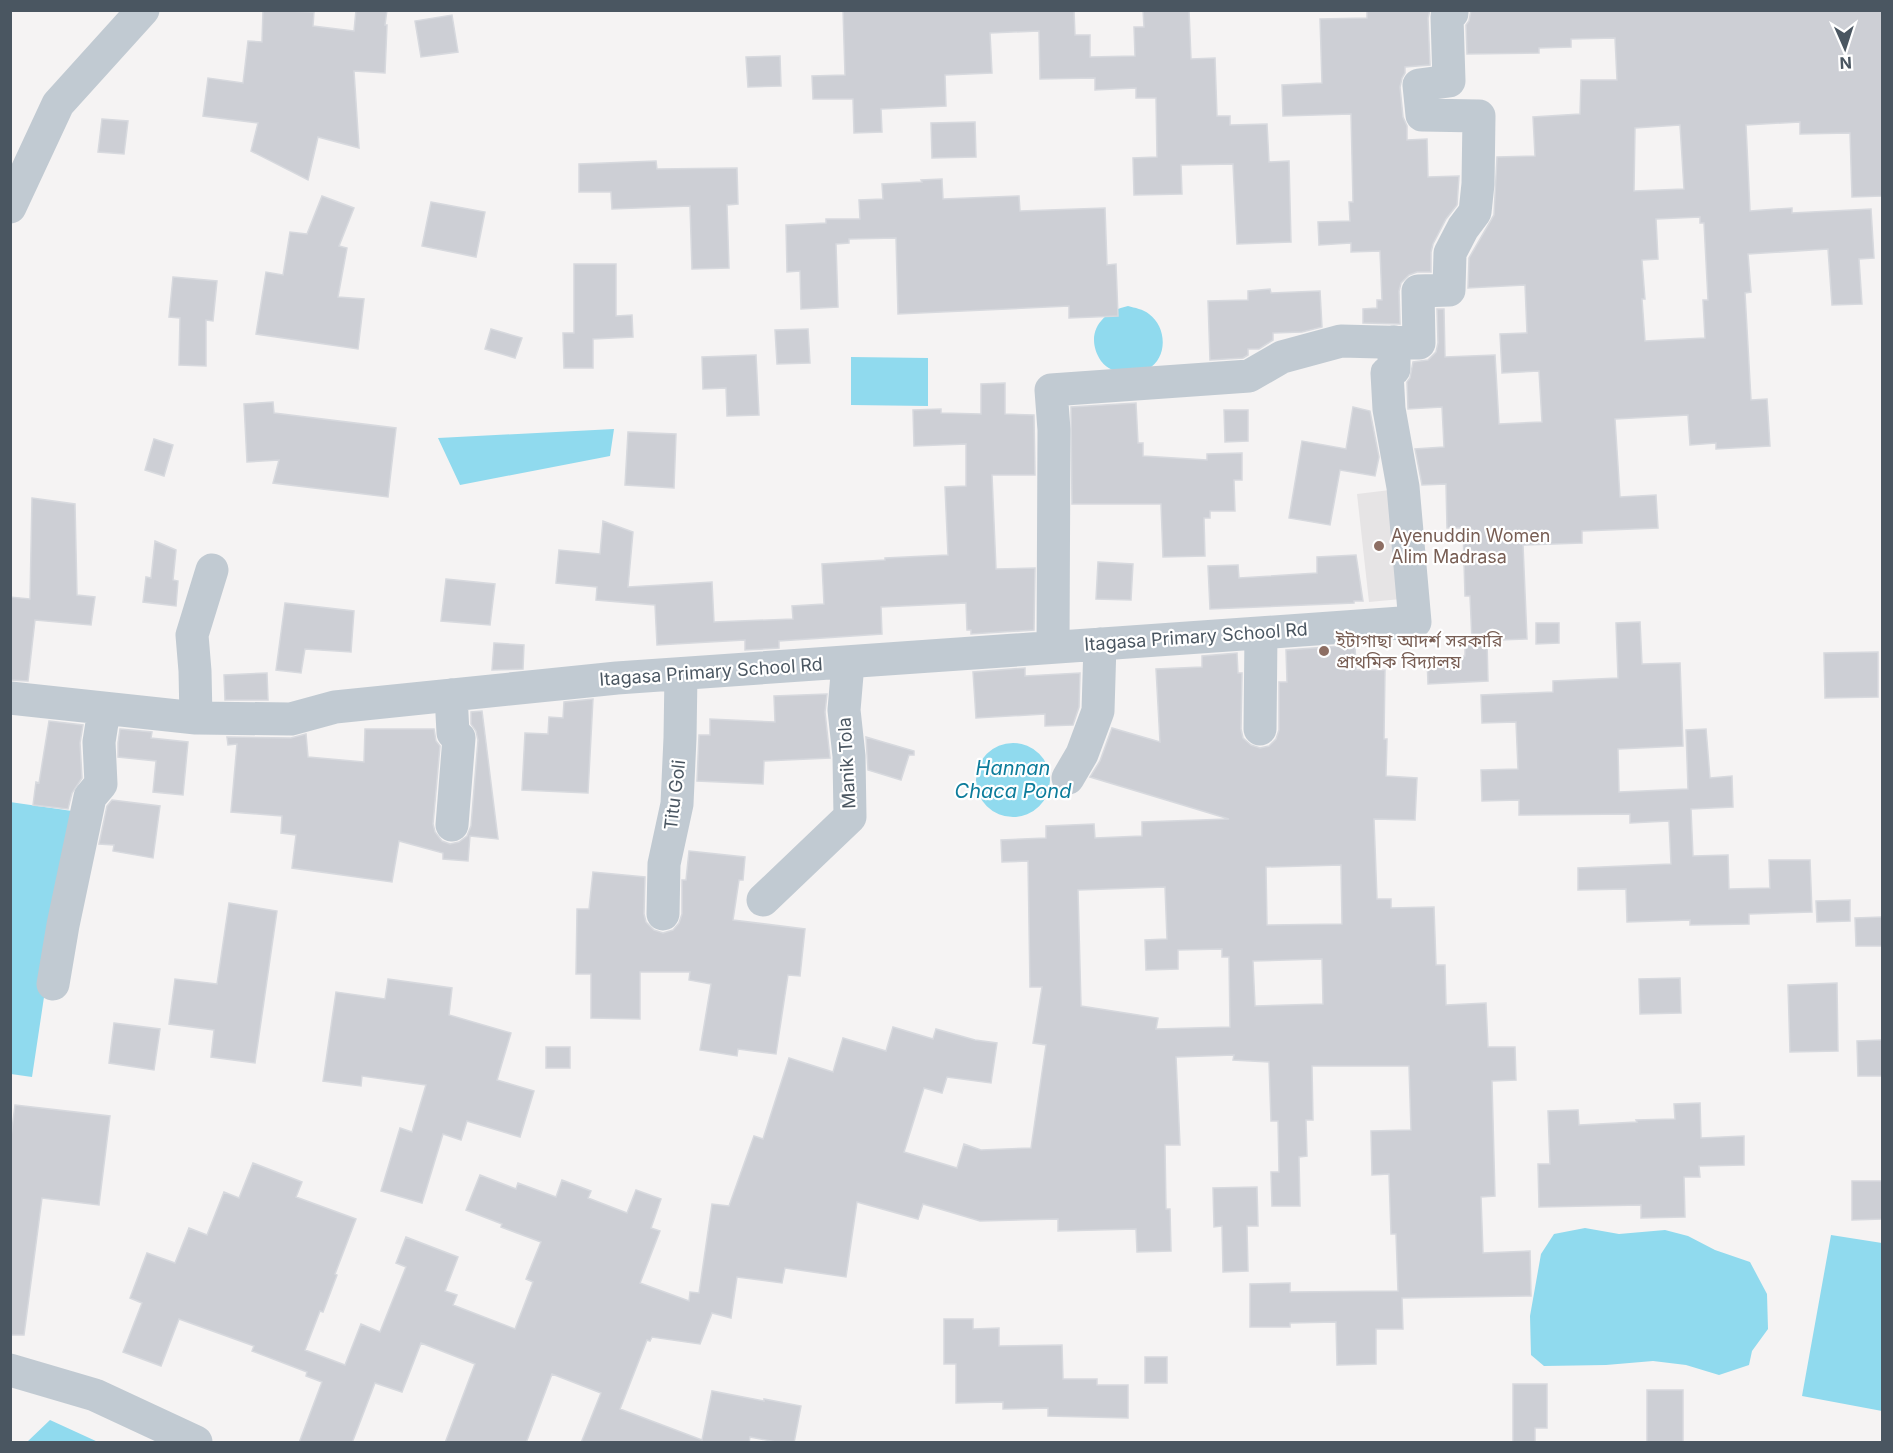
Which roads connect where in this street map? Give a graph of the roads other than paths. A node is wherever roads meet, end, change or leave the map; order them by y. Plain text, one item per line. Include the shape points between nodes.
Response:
1 (143, 10) edge
2 (1452, 10) edge
3 (10, 207) edge
4 (1394, 342) junction
5 (212, 570) dead end
6 (1261, 633) junction
7 (1100, 644) junction
8 (1053, 647) junction
9 (848, 663) junction
10 (681, 674) junction
11 (451, 695) junction
12 (10, 698) edge
13 (104, 710) junction
14 (196, 718) junction
15 (1260, 729) dead end
16 (1068, 778) dead end
17 (453, 825) dead end
18 (763, 900) dead end
19 (663, 914) dead end
20 (53, 984) dead end
21 (10, 1370) edge
22 (196, 1443) edge

1 - 3 street via 58,104
2 - 4 street via 1447,17 1449,81 1419,85 1422,115 1479,116 1475,212 1450,253 1449,290 1418,291 1419,343
4 - 6 street, Itagasa Primary School Rd via 1394,369 1388,373 1389,409 1403,487 1414,622
4 - 8 street via 1341,340 1282,357 1250,376 1052,390
5 - 14 street via 192,635
6 - 7 street, Itagasa Primary School Rd
6 - 15 street
7 - 8 street, Itagasa Primary School Rd
7 - 16 street via 1098,711
8 - 9 street, Itagasa Primary School Rd
9 - 10 street, Itagasa Primary School Rd
9 - 18 street, Manik Tola via 844,710 850,817
10 - 11 street, Itagasa Primary School Rd
10 - 19 street, Titu Goli via 677,804 664,864
11 - 14 street, Itagasa Primary School Rd via 335,707 291,719
11 - 17 street via 453,733 459,738
12 - 13 street, Itagasa Primary School Rd
13 - 14 street, Itagasa Primary School Rd
13 - 20 street via 99,742 101,784 90,797
21 - 22 street via 95,1395

